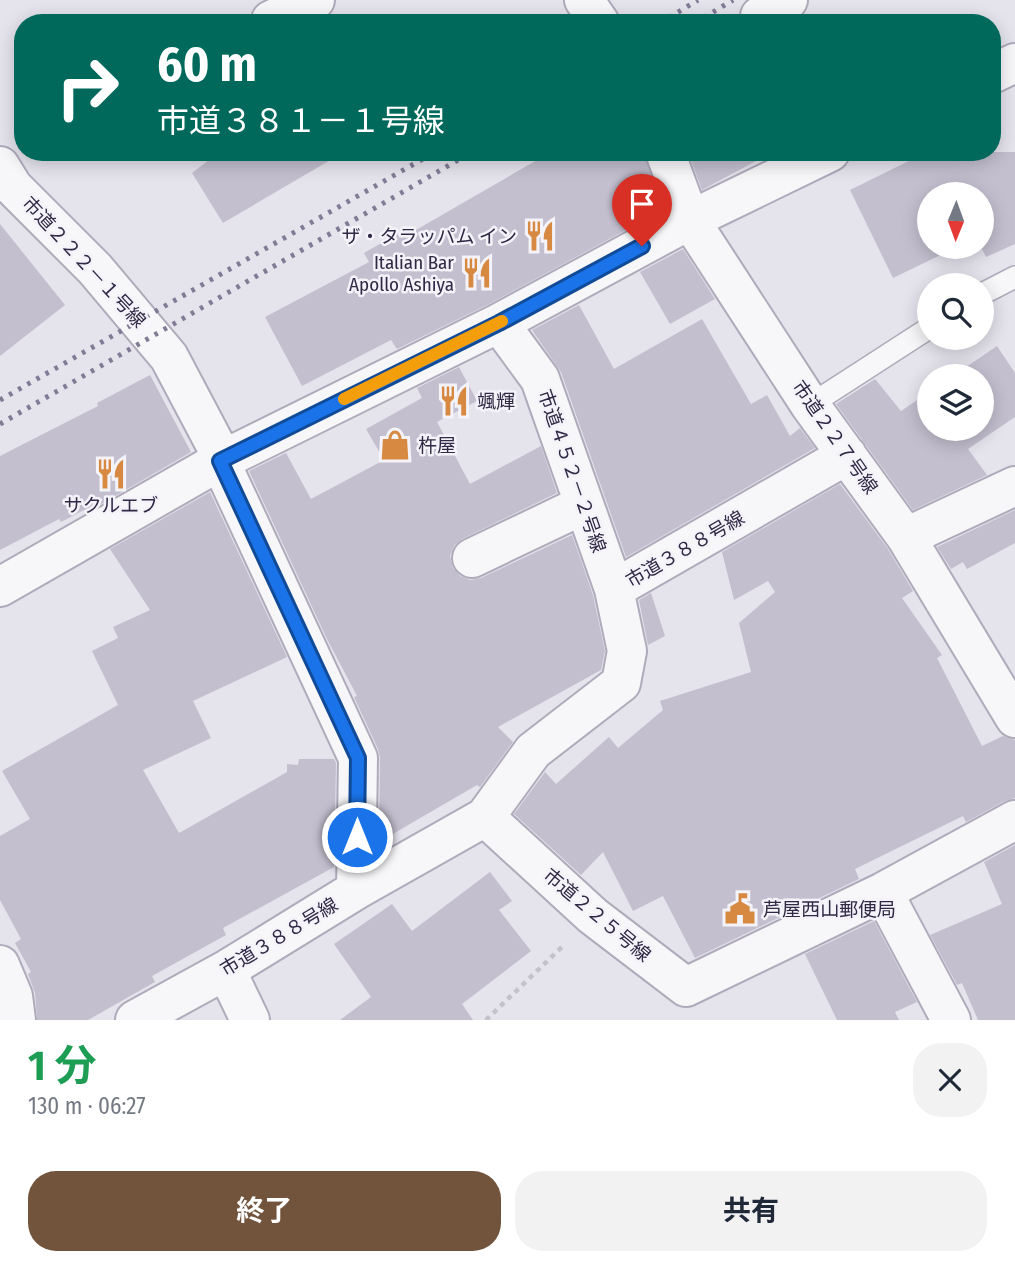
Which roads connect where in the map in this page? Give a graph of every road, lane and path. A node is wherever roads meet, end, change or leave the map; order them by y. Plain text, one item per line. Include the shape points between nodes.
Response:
1 (316, 0) edge
2 (284, 14) edge
3 (668, 161) edge
4 (811, 161) edge
5 (4, 183) edge
6 (690, 220) junction
7 (1015, 278) edge
8 (994, 288) edge
9 (499, 323) junction
10 (917, 336) edge
11 (810, 405) junction
12 (847, 456) junction
13 (220, 461) junction
14 (1015, 486) edge
15 (583, 505) junction
16 (906, 537) junction
17 (472, 558) dead end
18 (0, 587) edge
19 (614, 589) junction
20 (1015, 718) edge
21 (485, 817) junction
22 (1015, 820) edge
23 (356, 890) junction
24 (883, 892) junction
25 (593, 916) junction
26 (226, 970) junction
27 (2, 974) edge
28 (685, 1003) edge
29 (16, 1020) edge
30 (135, 1020) edge
31 (250, 1020) edge
32 (485, 1020) edge
33 (951, 1020) edge

1 - 2 street
3 - 6 street, 市道２２７号線
4 - 6 street
5 - 13 street, 市道２２２－１号線 via 95,269 169,356
6 - 9 street
6 - 11 street, 市道２２７号線
7 - 8 lane
9 - 13 street
9 - 15 street, 市道４５２－２号線 via 540,379
10 - 11 lane
11 - 12 street, 市道２２７号線
12 - 16 street, 市道２２７号線
12 - 19 street, 市道３８８号線
13 - 18 street
13 - 23 street, 市道２２２－１号線 via 358,758
14 - 16 street
15 - 17 street
15 - 19 street, 市道４５２－２号線
16 - 20 street, 市道２２７号線
19 - 21 street, 市道３８８号線 via 627,651 621,683 533,751
21 - 23 street, 市道３８８号線
21 - 25 street, 市道２２５号線
22 - 24 street
23 - 26 street, 市道３８８号線
24 - 28 street
24 - 33 street
25 - 28 street, 市道２２５号線
25 - 32 path
26 - 30 street, 市道３８８号線
26 - 31 street
27 - 29 street via 13,996

